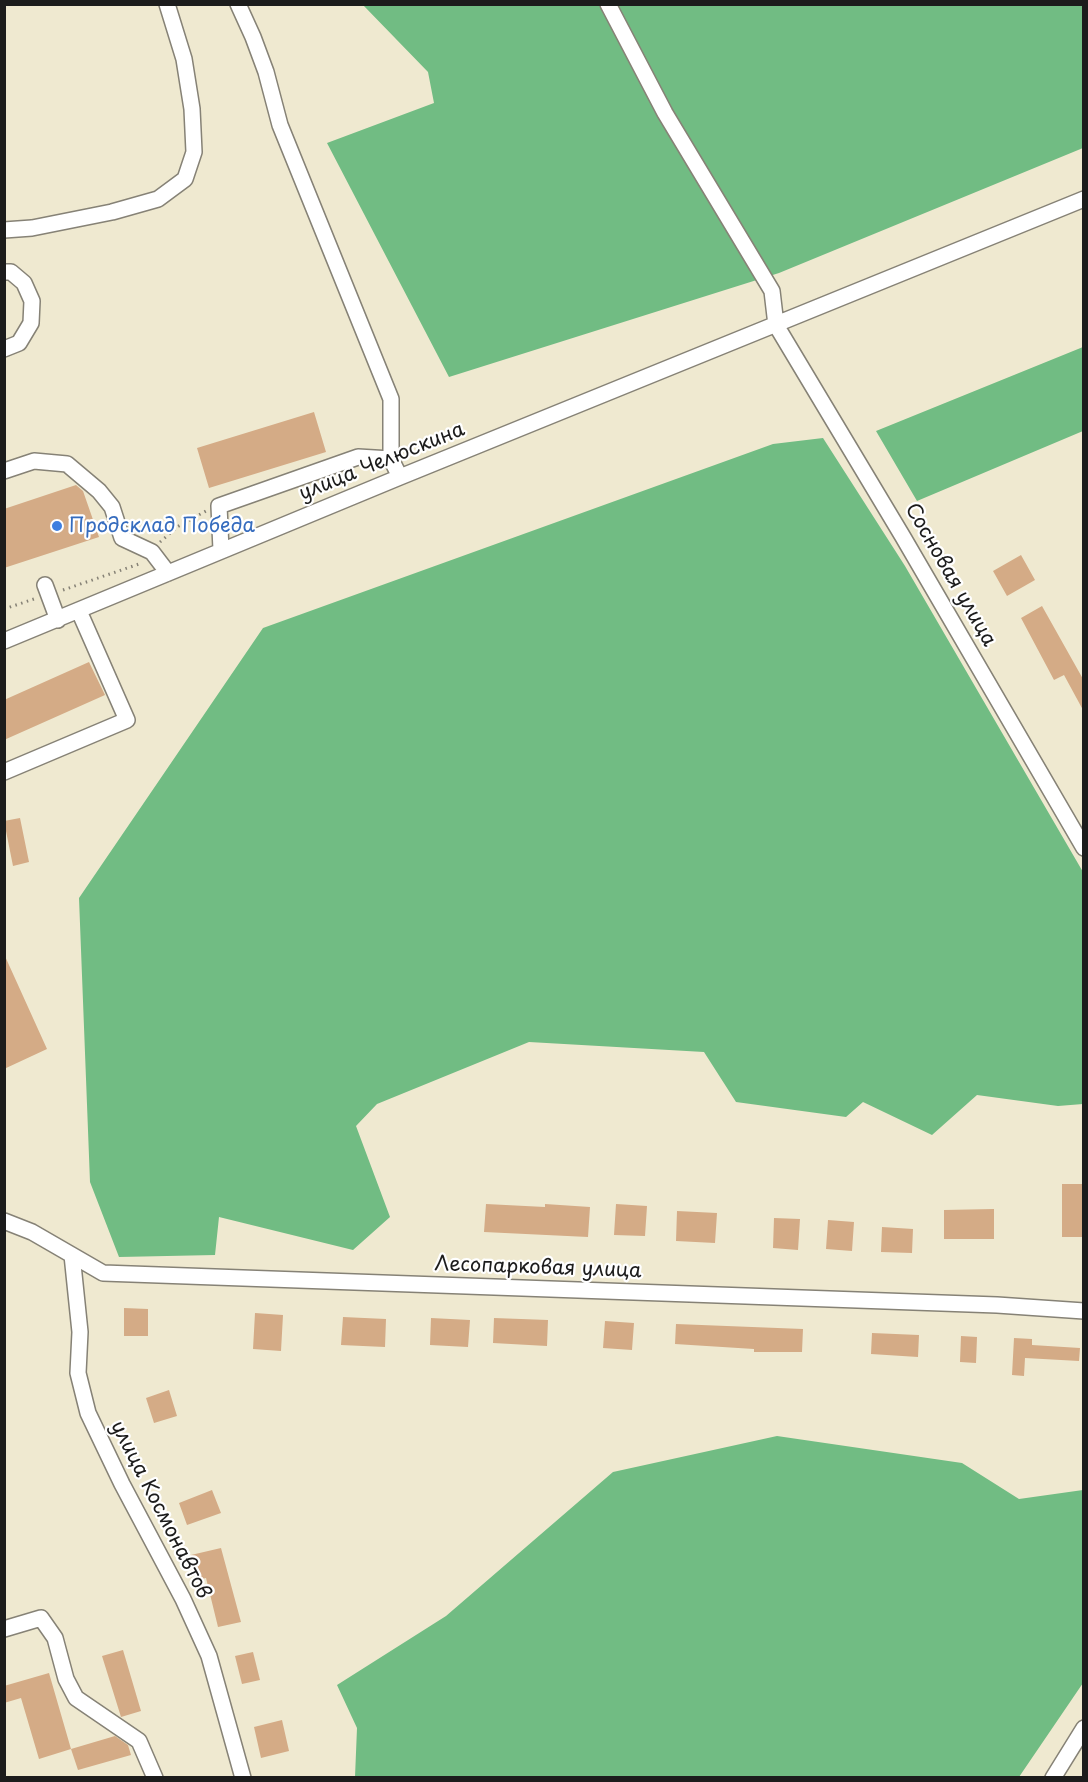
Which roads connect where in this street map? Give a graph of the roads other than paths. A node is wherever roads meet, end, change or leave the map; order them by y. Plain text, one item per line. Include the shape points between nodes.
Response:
1 (167, 4) edge
2 (238, 4) edge
3 (608, 4) edge
4 (1083, 199) edge
5 (4, 230) edge
6 (4, 272) edge
7 (776, 326) junction
8 (4, 350) edge
9 (392, 459) junction
10 (4, 471) edge
11 (400, 477) junction
12 (221, 550) junction
13 (168, 573) junction
14 (46, 590) road end
15 (79, 611) junction
16 (58, 620) junction
17 (4, 641) edge
18 (4, 772) edge
19 (1083, 848) edge
20 (4, 1221) edge
21 (72, 1255) junction
22 (1083, 1311) edge
23 (4, 1629) edge
24 (1083, 1728) edge
25 (155, 1778) edge
26 (243, 1778) edge
27 (1053, 1778) edge

1 - 5 street via 184,59 192,109 194,152 185,179 158,199 112,212
2 - 9 street via 266,72 280,125 391,399
3 - 7 street via 665,113 772,291
4 - 7 street, улица Челюскина
6 - 8 street via 11,272 24,283 32,301 32,323 19,343
7 - 11 street, улица Челюскина
7 - 19 street, Сосновая улица
9 - 11 street
9 - 12 street via 358,457 219,506
10 - 13 street via 34,461 67,464 112,507 122,538 152,552
11 - 12 street, улица Челюскина
12 - 13 street, улица Челюскина
13 - 15 street, улица Челюскина
14 - 16 street
15 - 16 street, улица Челюскина
15 - 18 street via 127,720
16 - 17 street, улица Челюскина
20 - 21 street, Лесопарковая улица
21 - 22 street, Лесопарковая улица via 103,1273
21 - 26 street, улица Космонавтов via 80,1332 78,1373 88,1413 209,1656
23 - 25 street via 41,1618 55,1638 66,1679 76,1698 139,1741
24 - 27 street

